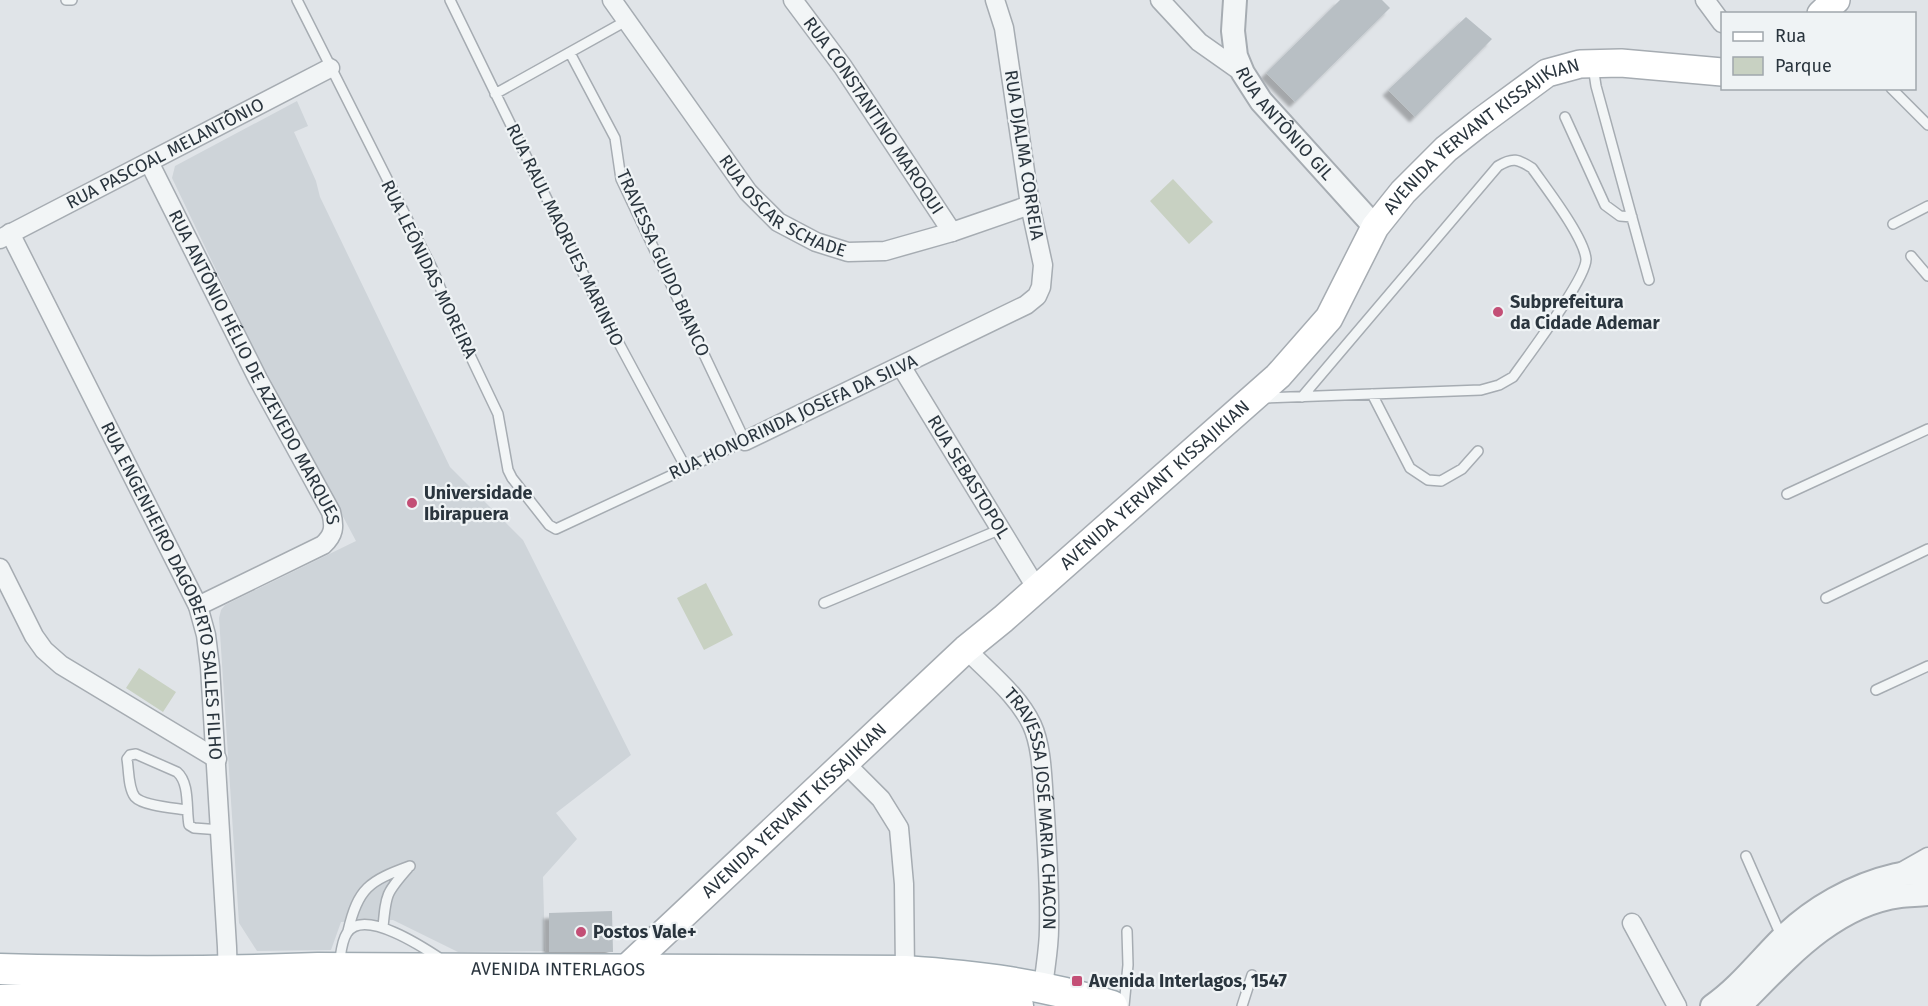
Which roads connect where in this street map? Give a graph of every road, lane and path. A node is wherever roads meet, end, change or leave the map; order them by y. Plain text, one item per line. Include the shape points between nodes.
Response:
1 (66, 0) edge
2 (72, 0) edge
3 (297, 0) edge
4 (450, 0) edge
5 (612, 0) edge
6 (793, 0) edge
7 (995, 0) edge
8 (1160, 0) edge
9 (1235, 0) edge
10 (1705, 0) edge
11 (1836, 0) edge
12 (1823, 12) edge
13 (626, 21) junction
14 (1721, 22) edge
15 (570, 53) junction
16 (1592, 64) junction
17 (330, 68) junction
18 (1721, 72) edge
19 (1243, 73) junction
20 (1893, 90) edge
21 (495, 94) junction
22 (1565, 117) dead end
23 (1928, 125) edge
24 (149, 162) junction
25 (1030, 205) junction
26 (1928, 206) edge
27 (1632, 217) junction
28 (1893, 225) dead end
29 (1376, 227) junction
30 (952, 232) junction
31 (5, 236) edge
32 (1911, 256) dead end
33 (1928, 276) edge
34 (1649, 280) dead end
35 (1026, 305) joint
36 (902, 366) junction
37 (1372, 394) junction
38 (1302, 397) junction
39 (1252, 399) junction
40 (1928, 429) edge
41 (745, 441) junction
42 (1478, 451) dead end
43 (686, 468) junction
44 (1787, 494) dead end
45 (561, 528) joint
46 (1001, 529) junction
47 (1928, 549) edge
48 (0, 568) edge
49 (1037, 589) junction
50 (1826, 597) dead end
51 (824, 603) dead end
52 (198, 606) junction
53 (966, 649) junction
54 (1928, 666) edge
55 (1876, 690) dead end
56 (217, 759) junction
57 (845, 763) junction
58 (187, 810) junction
59 (221, 830) junction
60 (1746, 856) dead end
61 (1928, 857) edge
62 (1898, 874) junction
63 (1928, 874) edge
64 (1928, 894) edge
65 (1632, 923) dead end
66 (383, 927) junction
67 (348, 931) junction
68 (1127, 931) dead end
69 (1782, 938) junction
70 (0, 969) edge
71 (456, 969) junction
72 (626, 970) junction
73 (905, 971) junction
74 (1252, 975) dead end
75 (339, 981) junction
76 (1043, 988) junction
77 (172, 990) edge
78 (224, 990) edge
79 (950, 996) edge
80 (0, 1000) edge
81 (533, 1000) edge
82 (594, 1000) edge
83 (1018, 1006) edge
84 (1112, 1006) edge
85 (1124, 1006) edge
86 (1242, 1006) edge
87 (1677, 1006) edge
88 (1712, 1006) edge
89 (1740, 1006) edge

1 - 2 lane
3 - 17 lane, RUA LEÔNIDAS MOREIRA
4 - 21 lane, RUA RAUL MAQRUES MARINHO
5 - 13 street, RUA OSCAR SCHADE
6 - 30 street, RUA CONSTANTINO MAROQUI via 843,67
7 - 25 street, RUA DJALMA CORREIA via 1004,28
8 - 19 street via 1199,42
9 - 19 street, RUA ANTÔNIO GIL via 1233,31
10 - 14 street
11 - 12 main road
13 - 15 lane
13 - 30 street, RUA OSCAR SCHADE via 748,192 778,222 816,242 848,252 885,251
15 - 21 lane
15 - 41 lane, TRAVESSA GUIDO BIANCO via 615,138 621,179
16 - 18 main road, AVENIDA YERVANT KISSAJIKIAN
16 - 27 lane
16 - 29 main road, AVENIDA YERVANT KISSAJIKIAN via 1547,73 1479,123 1403,192
17 - 24 street, RUA PASCOAL MELANTÔNIO
17 - 45 lane, RUA LEÔNIDAS MOREIRA via 432,268 498,414 512,478 549,525
19 - 29 street, RUA ANTÔNIO GIL via 1261,102
20 - 23 lane
21 - 43 lane, RUA RAUL MAQRUES MARINHO via 601,310
22 - 27 lane via 1605,205 1620,216
24 - 31 street, RUA PASCOAL MELANTÔNIO
24 - 52 street, RUA ANTÔNIO HÉLIO DE AZEVEDO MARQUES via 334,522 330,539 323,545
25 - 30 street, RUA OSCAR SCHADE
25 - 35 street, RUA DJALMA CORREIA via 1043,278 1036,296
26 - 28 lane
27 - 34 lane
29 - 39 main road, AVENIDA YERVANT KISSAJIKIAN via 1329,318
31 - 52 street, RUA ENGENHEIRO DAGOBERTO SALLES FILHO
32 - 33 lane
35 - 36 street, RUA HONORINDA JOSEFA DA SILVA
36 - 41 street, RUA HONORINDA JOSEFA DA SILVA
36 - 46 street, RUA SEBASTOPOL
37 - 38 lane
37 - 38 lane via 1481,390 1513,377 1579,280 1586,261 1582,244 1532,168 1508,159 1498,166
37 - 42 lane via 1410,468 1428,480 1441,481 1462,469
38 - 39 lane
39 - 49 main road, AVENIDA YERVANT KISSAJIKIAN
40 - 44 lane
41 - 43 lane, RUA HONORINDA JOSEFA DA SILVA
43 - 45 lane, RUA HONORINDA JOSEFA DA SILVA
46 - 49 street, RUA SEBASTOPOL
46 - 51 lane
47 - 50 lane
48 - 56 street via 34,636 61,665
49 - 53 main road, AVENIDA YERVANT KISSAJIKIAN
52 - 56 street, RUA ENGENHEIRO DAGOBERTO SALLES FILHO via 210,667
53 - 57 main road, AVENIDA YERVANT KISSAJIKIAN
53 - 76 street, TRAVESSA JOSÉ MARIA CHACON via 1025,712 1037,745 1049,862 1049,931
54 - 55 lane
56 - 59 street, RUA ENGENHEIRO DAGOBERTO SALLES FILHO
57 - 72 main road, AVENIDA YERVANT KISSAJIKIAN
57 - 73 street via 881,799 899,828
58 - 58 lane via 182,777 177,772 130,754 127,759 136,799
58 - 59 lane via 189,825 194,828
59 - 78 street, RUA ENGENHEIRO DAGOBERTO SALLES FILHO
60 - 69 lane
61 - 62 street
62 - 63 street
62 - 69 street via 1843,893
64 - 89 street via 1878,901 1838,918 1807,940
65 - 87 street
66 - 67 lane via 365,924
66 - 67 lane via 388,891 410,866 367,887 353,909
66 - 71 lane
67 - 75 lane via 341,952
68 - 85 lane
69 - 88 street
70 - 77 main road, AVENIDA INTERLAGOS
71 - 72 main road, AVENIDA INTERLAGOS
71 - 75 main road, AVENIDA INTERLAGOS
72 - 73 main road, AVENIDA INTERLAGOS
72 - 82 main road, AVENIDA YERVANT KISSAJIKIAN
73 - 79 main road, AVENIDA INTERLAGOS
74 - 86 lane
75 - 78 main road, AVENIDA INTERLAGOS
75 - 81 main road, AVENIDA INTERLAGOS
76 - 79 main road, AVENIDA INTERLAGOS
76 - 84 main road, AVENIDA INTERLAGOS
77 - 78 main road, AVENIDA INTERLAGOS
77 - 80 main road, AVENIDA INTERLAGOS
79 - 82 main road, AVENIDA INTERLAGOS
79 - 83 main road, AVENIDA INTERLAGOS
81 - 82 main road, AVENIDA INTERLAGOS

